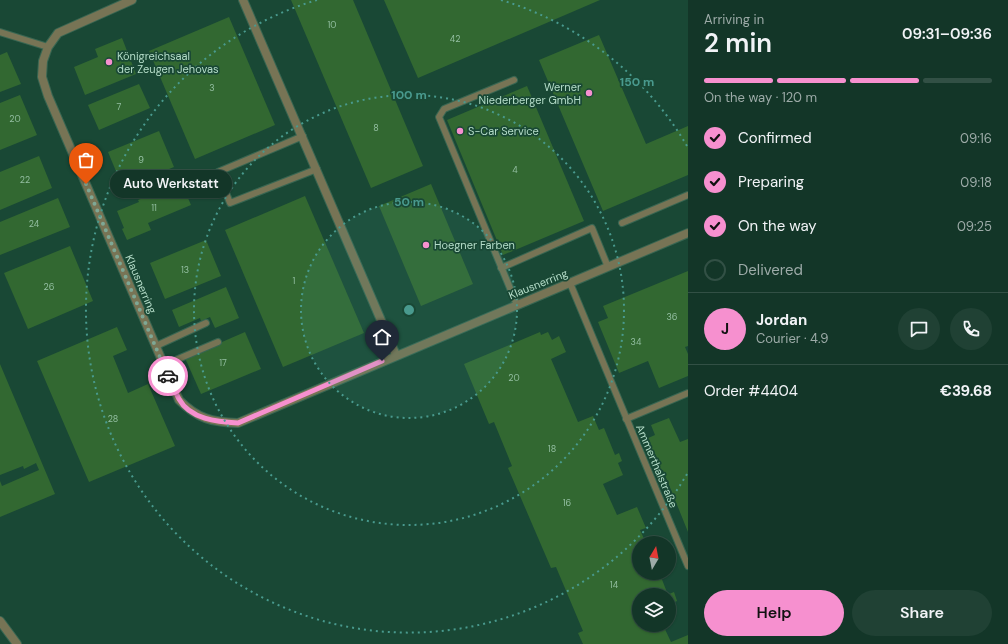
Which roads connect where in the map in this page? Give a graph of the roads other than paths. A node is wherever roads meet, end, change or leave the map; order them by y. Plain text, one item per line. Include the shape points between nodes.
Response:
1 (132, 0) edge
2 (243, 0) edge
3 (0, 32) edge
4 (48, 47) junction
5 (514, 80) dead end
6 (303, 136) junction
7 (317, 169) junction
8 (688, 195) edge
9 (622, 223) dead end
10 (688, 233) edge
11 (608, 267) junction
12 (501, 268) junction
13 (570, 283) junction
14 (517, 305) junction
15 (206, 323) dead end
16 (218, 342) dead end
17 (156, 346) junction
18 (396, 355) junction
19 (164, 365) junction
20 (688, 393) edge
21 (626, 418) junction
22 (688, 566) edge
23 (0, 621) edge
24 (17, 644) edge

1 - 4 street, Klausnerring via 58,33
2 - 6 street
3 - 4 lane
4 - 17 street, Klausnerring via 43,61 42,77 48,96
5 - 12 lane via 444,109 439,117
6 - 7 street
6 - 7 lane via 218,172 230,203
7 - 18 street
8 - 9 lane
10 - 11 street, Klausnerring
11 - 12 lane via 592,228
11 - 13 street, Klausnerring
12 - 14 lane
13 - 14 street, Klausnerring
13 - 21 lane, Ammerthalstraße
14 - 18 street, Klausnerring
15 - 17 lane
16 - 19 lane
17 - 19 street, Klausnerring
18 - 19 street, Klausnerring via 238,423 202,418 189,410 179,400
20 - 21 lane, Ammerthalstraße
21 - 22 lane, Ammerthalstraße
23 - 24 street

